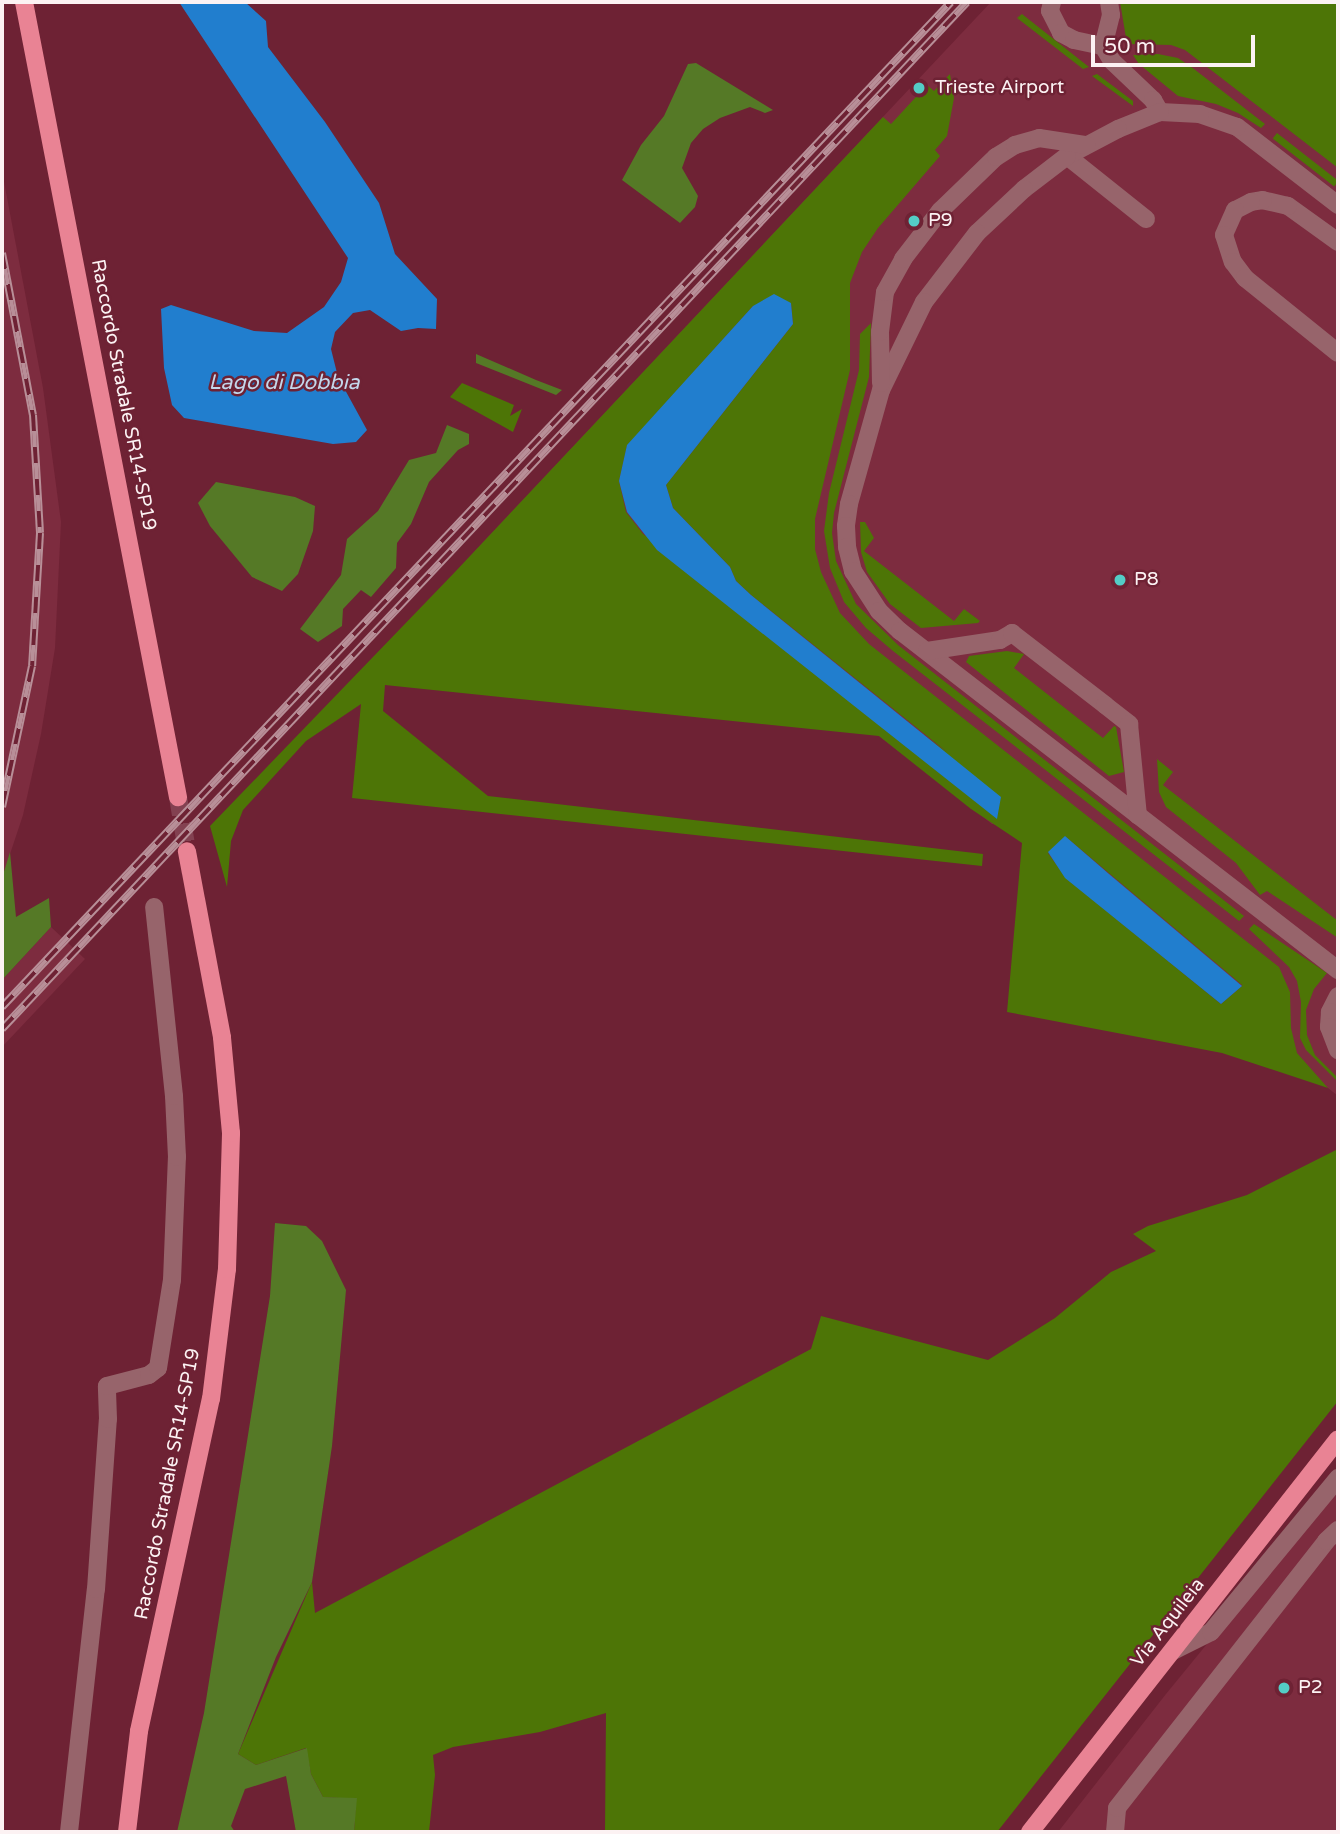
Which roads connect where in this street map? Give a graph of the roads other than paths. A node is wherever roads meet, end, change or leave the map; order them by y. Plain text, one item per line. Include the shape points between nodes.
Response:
1 (24, 2) edge
2 (1052, 2) edge
3 (1109, 2) edge
4 (1103, 46) junction
5 (1160, 112) junction
6 (1086, 145) junction
7 (1067, 156) junction
8 (1338, 205) edge
9 (1146, 219) dead end
10 (1338, 242) edge
11 (1338, 353) edge
12 (881, 390) junction
13 (927, 651) junction
14 (178, 797) tunnel mouth
15 (1138, 816) junction
16 (187, 851) tunnel mouth
17 (154, 906) dead end
18 (1338, 970) edge
19 (1338, 996) edge
20 (1338, 1050) edge
21 (1338, 1439) edge
22 (1338, 1478) edge
23 (1338, 1530) edge
24 (1173, 1651) junction
25 (69, 1832) edge
26 (127, 1832) edge
27 (1030, 1832) edge
28 (1115, 1832) edge

1 - 14 main road, Raccordo Stradale SR14-SP19
2 - 4 lane via 1050,11 1061,33
3 - 4 lane via 1111,15
4 - 5 lane
5 - 6 lane
5 - 8 lane via 1200,114 1237,127
6 - 7 lane
6 - 12 lane via 1039,138 1015,145 940,211 903,259 885,292
7 - 9 lane
7 - 12 lane via 998,211 956,258 912,324
10 - 11 lane via 1288,206 1263,200 1235,210 1224,235 1233,262 1245,278
12 - 13 lane via 849,505 847,547 853,571 871,601
13 - 15 lane
13 - 15 lane via 1000,640 1012,633 1129,724
15 - 18 lane
16 - 26 main road, Raccordo Stradale SR14-SP19 via 226,1078 231,1133 227,1269 211,1399 139,1731
17 - 25 lane via 175,1108 172,1280 158,1368 149,1375 107,1386 96,1589
19 - 20 lane via 1329,1027
21 - 24 main road, Via Aquileia
22 - 24 lane via 1211,1632
23 - 28 lane via 1117,1808
24 - 27 main road, Via Aquileia

